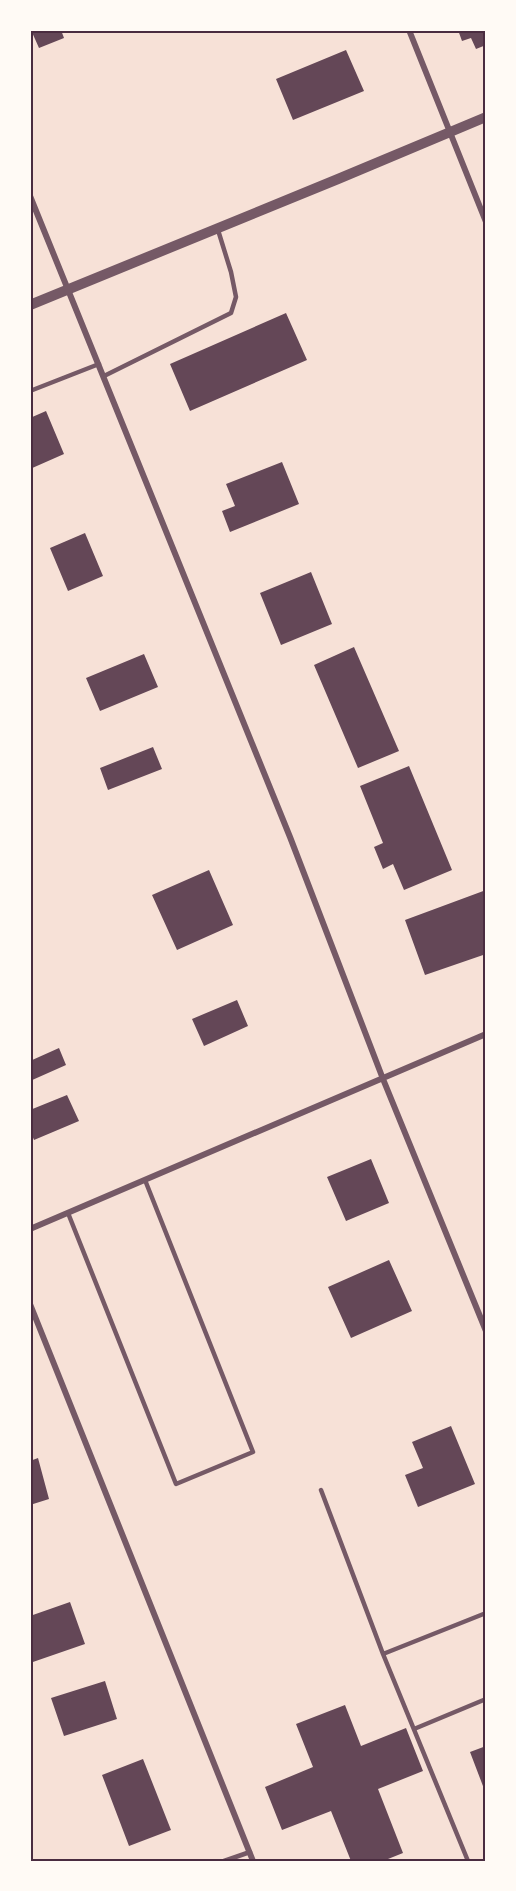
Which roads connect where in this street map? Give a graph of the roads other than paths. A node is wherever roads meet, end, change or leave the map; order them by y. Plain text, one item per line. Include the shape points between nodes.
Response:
1 (409, 30) edge
2 (486, 117) edge
3 (450, 132) junction
4 (30, 196) edge
5 (486, 222) edge
6 (218, 228) junction
7 (69, 289) junction
8 (30, 305) edge
9 (99, 364) junction
10 (104, 376) junction
11 (30, 391) edge
12 (486, 1034) edge
13 (382, 1078) junction
14 (145, 1180) junction
15 (68, 1213) junction
16 (30, 1229) edge
17 (30, 1304) edge
18 (486, 1331) edge
19 (321, 1490) dead end
20 (486, 1612) edge
21 (383, 1654) junction
22 (486, 1699) edge
23 (414, 1729) junction
24 (250, 1852) junction
25 (224, 1861) edge
26 (253, 1861) edge
27 (468, 1861) edge

1 - 3 street
2 - 3 street
3 - 5 street
3 - 6 street
4 - 7 street
6 - 7 street
6 - 10 lane via 236,297 231,313
7 - 8 street
7 - 9 street
9 - 10 street
9 - 11 lane
10 - 13 street via 291,837
12 - 13 street
13 - 14 street
13 - 18 street
14 - 15 street
14 - 15 lane via 254,1452 176,1484
15 - 16 street
17 - 24 street
19 - 21 lane
20 - 21 lane
21 - 23 lane
22 - 23 lane
23 - 27 lane
24 - 25 lane
24 - 26 street

